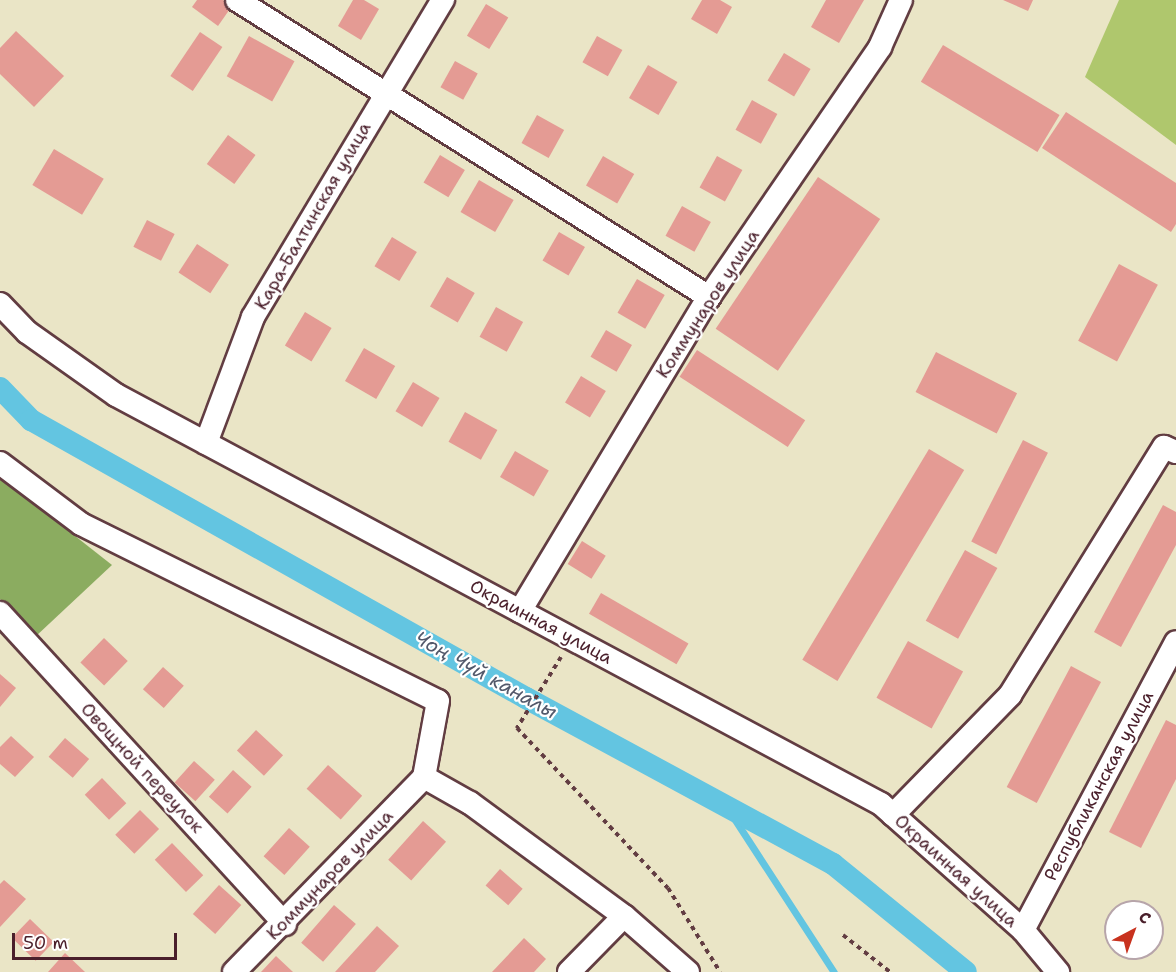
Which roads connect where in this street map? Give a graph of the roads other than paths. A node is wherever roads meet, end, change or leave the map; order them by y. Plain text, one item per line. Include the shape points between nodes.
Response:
1 (237, 0) edge
2 (443, 0) edge
3 (901, 0) edge
4 (386, 92) junction
5 (709, 297) junction
6 (0, 304) edge
7 (206, 443) junction
8 (1176, 452) edge
9 (0, 463) edge
10 (520, 611) junction
11 (0, 613) edge
12 (1176, 642) edge
13 (424, 777) junction
14 (893, 815) junction
15 (624, 916) junction
16 (285, 924) junction
17 (1023, 930) junction
18 (234, 972) edge
19 (569, 972) edge
20 (688, 972) edge
21 (1058, 972) edge

1 - 4 street
2 - 4 street, Кара-Балтинская улица
3 - 5 street, Коммунаров улица via 880,47
4 - 5 street
4 - 7 street, Кара-Балтинская улица via 253,317
5 - 10 street, Коммунаров улица
6 - 7 street, Окраинная улица via 27,332 116,395
7 - 10 street, Окраинная улица
8 - 14 street via 1164,447 1010,696
9 - 13 street via 81,524 438,701
10 - 14 street, Окраинная улица via 881,804
11 - 16 street, Овощной переулок
12 - 17 street, Республиканская улица
13 - 15 street via 470,803
13 - 16 street, Коммунаров улица
14 - 17 street, Окраинная улица
15 - 19 street
15 - 20 street
16 - 18 street, Коммунаров улица
17 - 21 street, Окраинная улица

